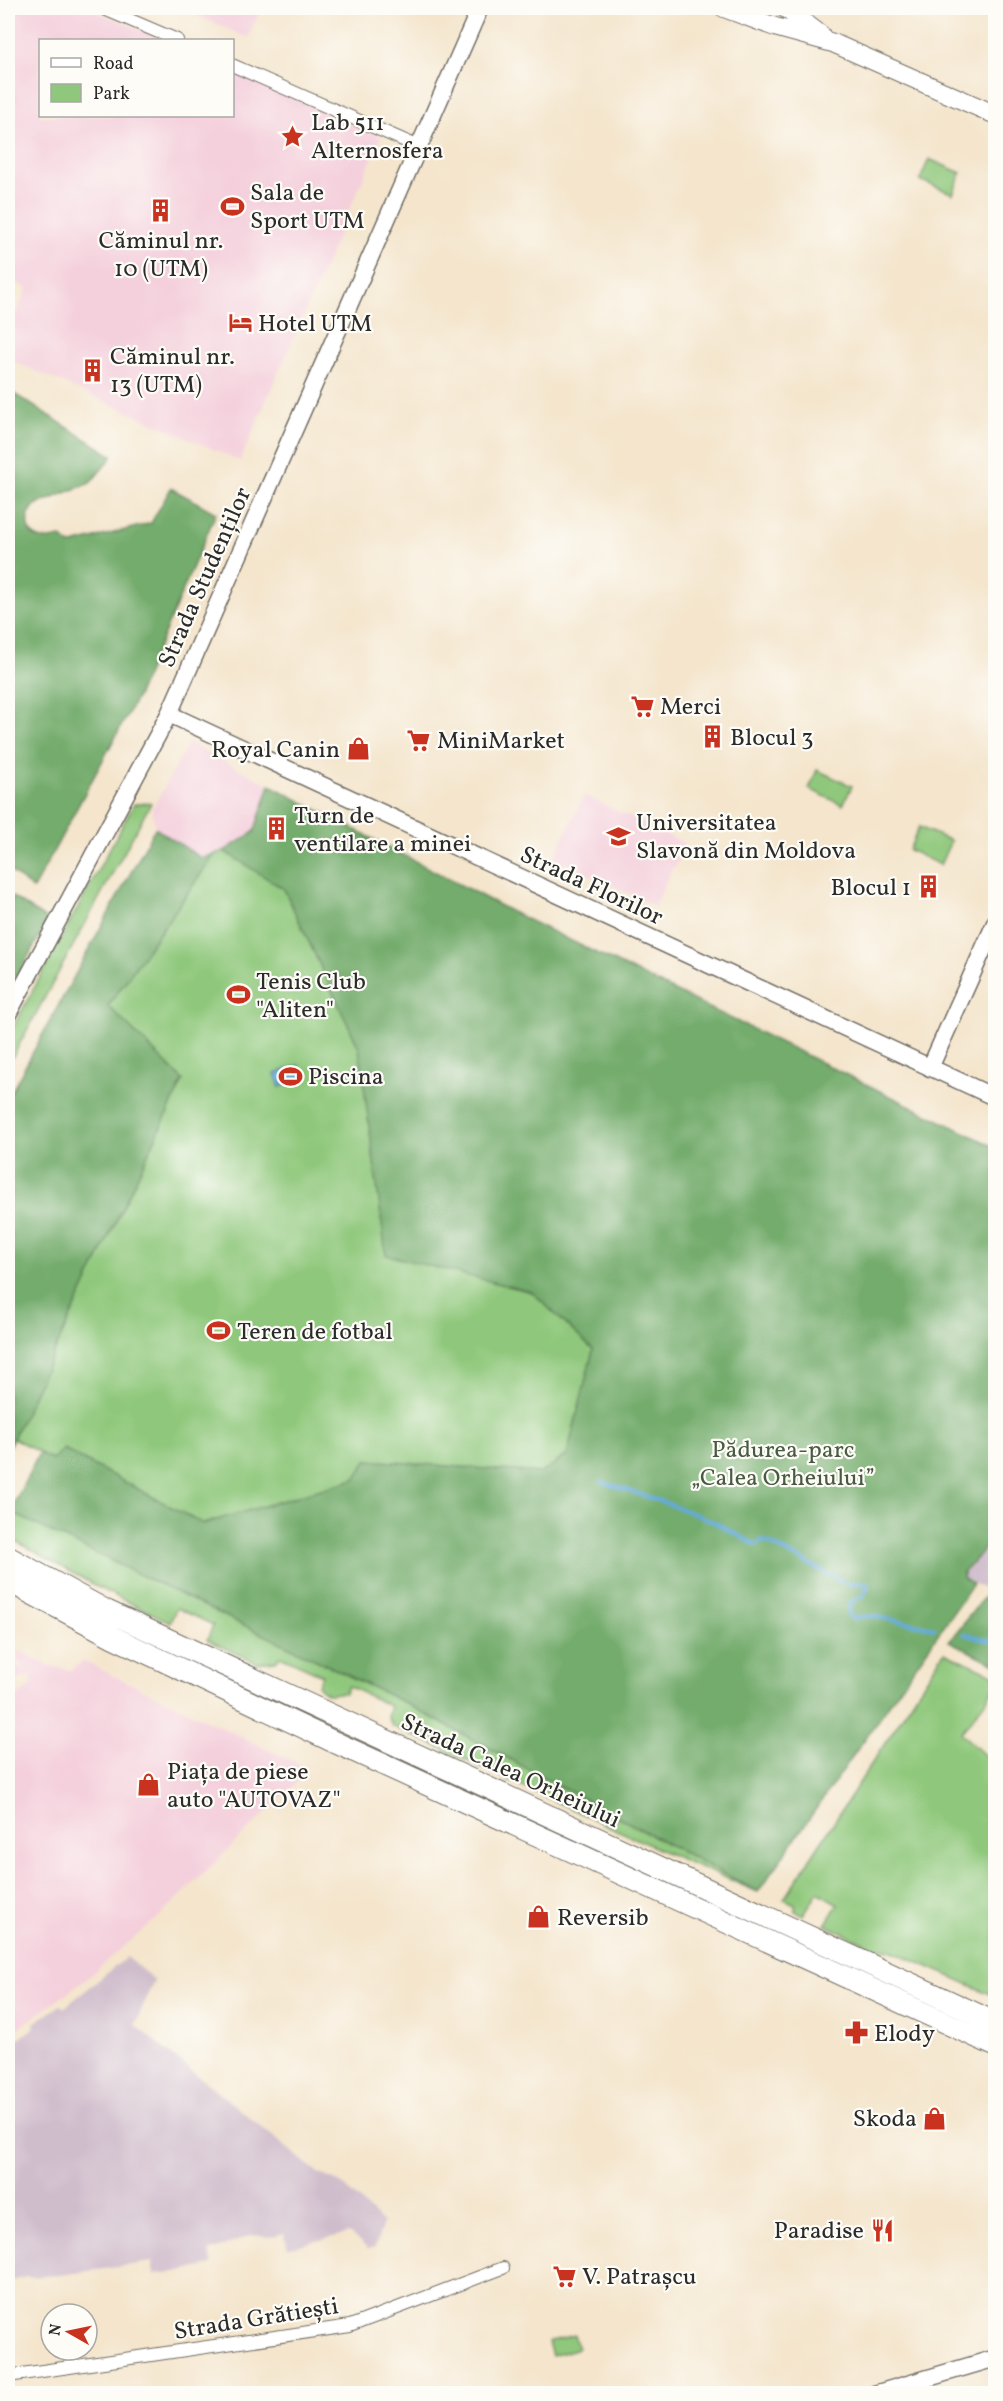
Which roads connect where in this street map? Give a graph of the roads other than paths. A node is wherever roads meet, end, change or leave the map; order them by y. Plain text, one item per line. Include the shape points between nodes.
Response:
1 (102, 8) edge
2 (480, 8) edge
3 (785, 8) edge
4 (738, 9) edge
5 (175, 39) edge
6 (833, 43) junction
7 (234, 66) edge
8 (996, 115) edge
9 (419, 147) junction
10 (169, 714) junction
11 (996, 921) edge
12 (8, 1014) edge
13 (930, 1068) junction
14 (996, 1098) edge
15 (8, 1557) edge
16 (8, 1581) edge
17 (341, 1719) junction
18 (332, 1741) junction
19 (996, 2023) edge
20 (996, 2046) edge
21 (503, 2268) dead end
22 (996, 2358) edge
23 (8, 2376) edge
24 (874, 2394) edge

1 - 5 street
2 - 9 main road, Strada Studenților
3 - 6 main road
4 - 6 main road via 775,27
6 - 8 main road
7 - 9 street
9 - 10 main road, Strada Studenților
10 - 12 main road, Strada Studenților
10 - 13 main road, Strada Florilor
11 - 13 main road
13 - 14 main road, Strada Florilor
15 - 17 highway, Strada Calea Orheiului via 107,1611
16 - 18 highway, Strada Calea Orheiului via 113,1637
17 - 18 highway
17 - 19 highway, Strada Calea Orheiului
18 - 20 highway, Strada Calea Orheiului
21 - 23 street, Strada Grătiești via 350,2326
22 - 24 main road

